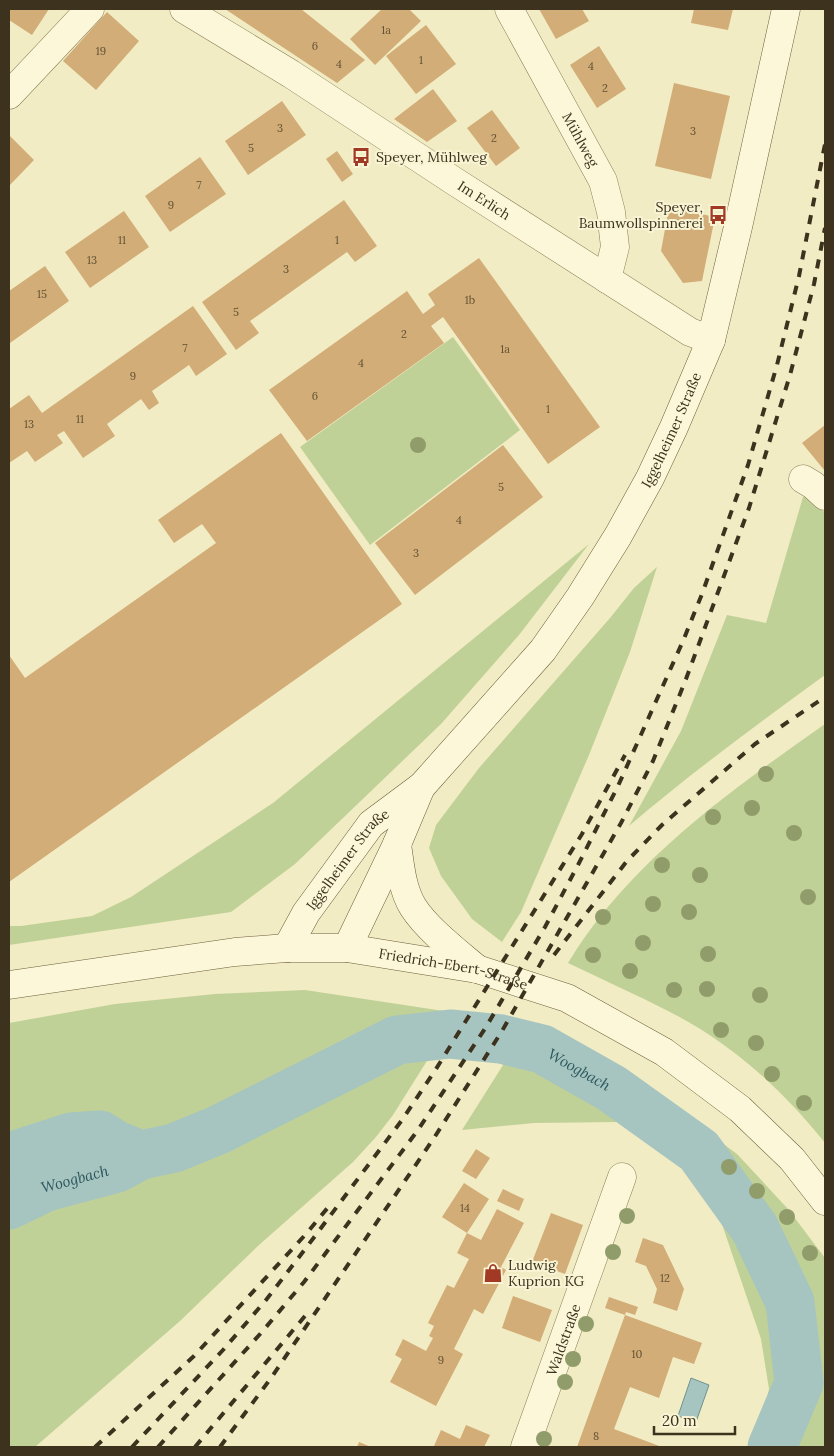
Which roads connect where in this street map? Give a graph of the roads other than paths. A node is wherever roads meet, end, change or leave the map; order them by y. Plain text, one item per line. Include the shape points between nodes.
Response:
1 (90, 9) edge
2 (184, 9) edge
3 (509, 9) edge
4 (786, 9) edge
5 (9, 94) edge
6 (607, 280) junction
7 (711, 340) junction
8 (803, 479) dead end
9 (825, 496) edge
10 (422, 786) junction
11 (397, 844) junction
12 (287, 948) junction
13 (347, 948) junction
14 (477, 969) junction
15 (9, 985) edge
16 (622, 1177) dead end
17 (825, 1201) edge
18 (525, 1447) edge

1 - 5 main road
2 - 6 main road, Im Erlich via 291,74
3 - 6 main road, Mühlweg via 603,181 615,246
4 - 7 main road, Iggelheimer Straße
6 - 7 main road, Im Erlich via 690,332
7 - 10 main road, Iggelheimer Straße via 650,478 580,597 543,650
8 - 9 main road
10 - 11 main road, Iggelheimer Straße
10 - 12 main road, Iggelheimer Straße via 372,824 306,913
11 - 13 main road, Iggelheimer Straße
11 - 14 main road via 403,881 413,907 438,936
12 - 13 main road, Friedrich-Ebert-Straße
12 - 15 main road, Friedrich-Ebert-Straße via 225,953
13 - 14 main road, Friedrich-Ebert-Straße
14 - 17 main road, Friedrich-Ebert-Straße via 568,998 664,1052 740,1109 792,1159
16 - 18 main road, Waldstraße

